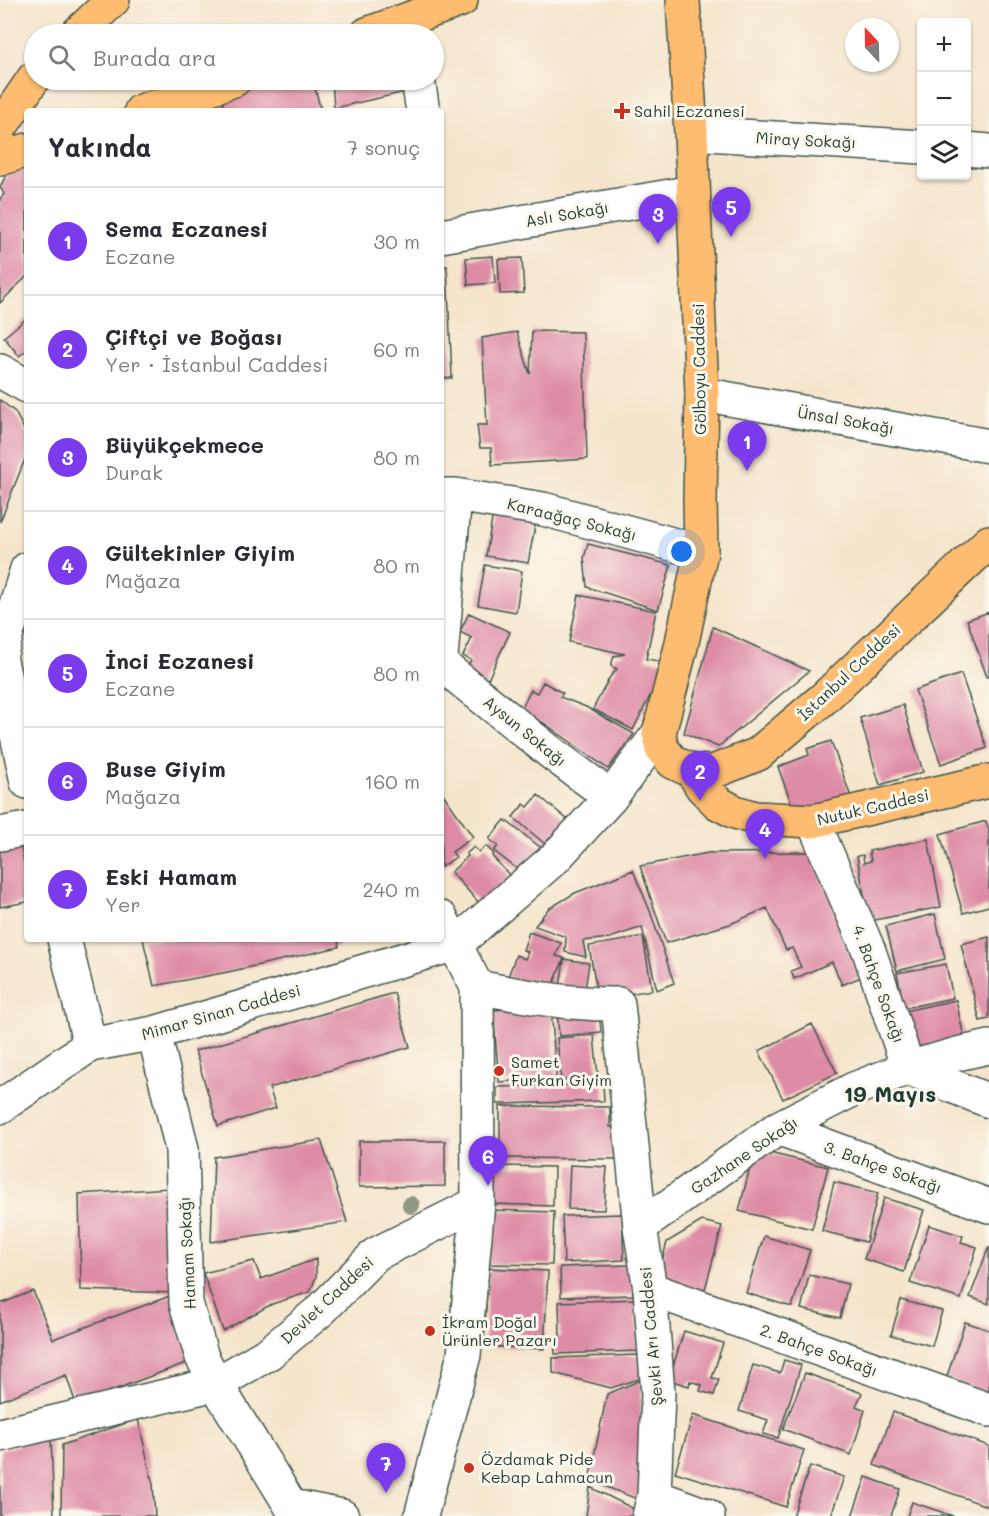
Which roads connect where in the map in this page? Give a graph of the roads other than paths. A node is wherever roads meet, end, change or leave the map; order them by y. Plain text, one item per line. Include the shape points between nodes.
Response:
1 (112, 0) edge
2 (461, 0) edge
3 (683, 0) edge
4 (87, 24) edge
5 (417, 24) edge
6 (26, 90) edge
7 (204, 90) edge
8 (420, 90) edge
9 (150, 108) edge
10 (423, 108) edge
11 (0, 128) edge
12 (691, 133) junction
13 (917, 147) edge
14 (971, 149) edge
15 (24, 151) edge
16 (989, 151) edge
17 (0, 159) edge
18 (693, 192) junction
19 (444, 235) edge
20 (0, 371) edge
21 (24, 384) edge
22 (702, 394) junction
23 (989, 446) edge
24 (448, 495) edge
25 (989, 542) edge
26 (700, 552) junction
27 (24, 579) edge
28 (444, 588) edge
29 (24, 649) edge
30 (0, 656) edge
31 (444, 666) edge
32 (659, 733) junction
33 (24, 768) edge
34 (692, 771) junction
35 (989, 781) edge
36 (610, 797) junction
37 (813, 821) junction
38 (24, 830) edge
39 (0, 834) edge
40 (448, 931) edge
41 (65, 942) edge
42 (416, 942) edge
43 (477, 987) junction
44 (154, 1033) junction
45 (90, 1045) junction
46 (989, 1047) edge
47 (908, 1068) junction
48 (989, 1101) edge
49 (0, 1107) edge
50 (778, 1128) junction
51 (478, 1203) junction
52 (989, 1206) edge
53 (640, 1227) junction
54 (650, 1289) junction
55 (216, 1384) junction
56 (989, 1410) edge
57 (0, 1435) edge
58 (652, 1506) edge
59 (342, 1516) edge
60 (421, 1516) edge
61 (708, 1516) edge

1 - 4 main road
2 - 5 main road
3 - 12 main road, Gölboyu Caddesi
6 - 11 main road
7 - 9 main road
8 - 10 street
12 - 13 street, Miray Sokağı
12 - 18 main road, Gölboyu Caddesi
14 - 16 street
15 - 17 main road
18 - 19 street, Aslı Sokağı
18 - 22 main road, Gölboyu Caddesi
20 - 21 street
22 - 23 street, Ünsal Sokağı
22 - 26 main road, Gölboyu Caddesi
24 - 26 street, Karaağaç Sokağı via 543,509
24 - 28 street
25 - 34 main road, İstanbul Caddesi via 824,698 758,754 713,772
26 - 32 main road, Gölboyu Caddesi
27 - 30 street
29 - 30 street
30 - 33 street
31 - 36 street, Aysun Sokağı
32 - 34 main road via 662,749 673,762
32 - 36 street
34 - 37 main road, Nutuk Caddesi via 718,803 735,812 755,818
35 - 37 main road, Nutuk Caddesi
36 - 40 street via 555,858
37 - 47 street, 4. Bahçe Sokağı via 869,951
38 - 39 street
40 - 43 street
41 - 45 street
42 - 44 street, Mimar Sinan Caddesi
43 - 51 street
43 - 53 street, Şevki Arı Caddesi via 586,1005 618,1004
44 - 45 street, Mimar Sinan Caddesi
44 - 55 street, Hamam Sokağı via 182,1149 186,1303 202,1357
45 - 49 street, Mimar Sinan Caddesi
46 - 47 street, Gazhane Sokağı
47 - 48 street
47 - 50 street, Gazhane Sokağı via 854,1089
50 - 52 street, 3. Bahçe Sokağı
50 - 53 street, Gazhane Sokağı
51 - 55 street, Devlet Caddesi via 376,1254 321,1310 269,1353
51 - 60 street via 464,1355
53 - 54 street, Şevki Arı Caddesi
54 - 56 street, 2. Bahçe Sokağı
54 - 58 street, Şevki Arı Caddesi via 658,1393
55 - 57 street, Devlet Caddesi
55 - 59 street, Hamam Sokağı via 291,1506
58 - 61 street

